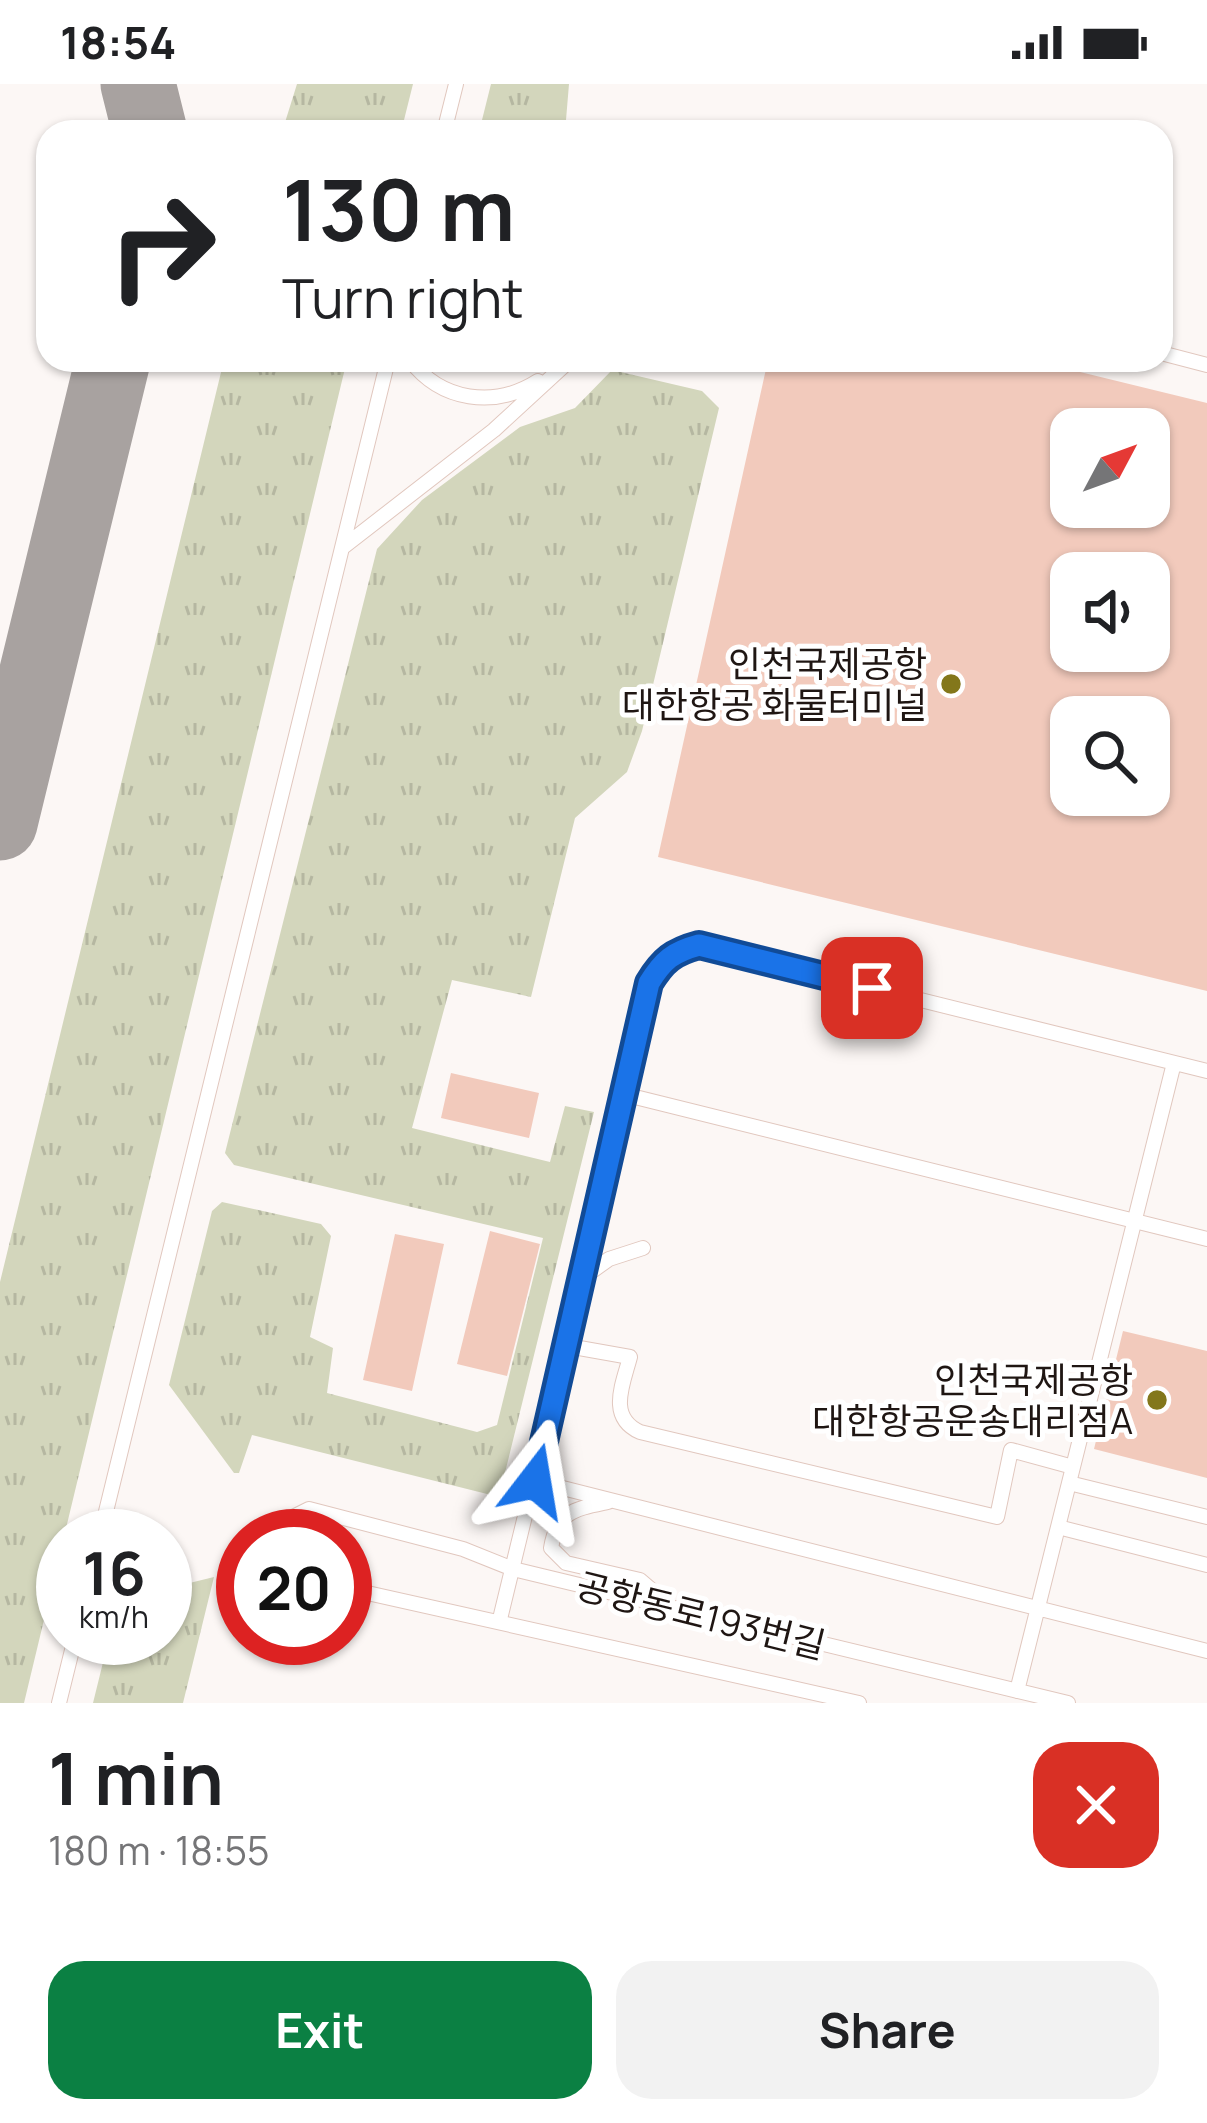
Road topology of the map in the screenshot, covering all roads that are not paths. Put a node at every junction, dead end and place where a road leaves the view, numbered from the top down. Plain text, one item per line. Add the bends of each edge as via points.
1 (456, 84) edge
2 (447, 120) edge
3 (1173, 356) edge
4 (1207, 364) edge
5 (385, 372) edge
6 (422, 372) edge
7 (553, 372) edge
8 (558, 372) edge
9 (342, 548) junction
10 (1174, 1063) junction
11 (1207, 1071) edge
12 (627, 1095) junction
13 (1135, 1219) junction
14 (1207, 1239) edge
15 (643, 1248) dead end
16 (581, 1279) junction
17 (568, 1346) junction
18 (1071, 1475) junction
19 (535, 1481) junction
20 (611, 1501) junction
21 (107, 1509) edge
22 (1207, 1516) edge
23 (372, 1526) edge
24 (1058, 1527) junction
25 (1207, 1565) edge
26 (513, 1569) junction
27 (372, 1595) edge
28 (672, 1607) junction
29 (1036, 1612) junction
30 (500, 1619) junction
31 (1207, 1652) edge
32 (68, 1665) edge
33 (1017, 1691) junction
34 (59, 1703) edge
35 (860, 1703) edge
36 (1068, 1703) edge

1 - 2 lane
3 - 4 lane
5 - 9 lane
6 - 7 lane via 458,396 487,398 523,391
8 - 9 lane
9 - 21 lane
10 - 11 lane
10 - 12 lane via 699,945 672,952 649,983
10 - 13 lane
12 - 13 lane
12 - 16 lane
13 - 14 lane
13 - 18 lane
15 - 16 lane via 609,1258
16 - 17 lane
17 - 18 lane via 630,1357 618,1403 623,1420 640,1432 997,1517 1011,1450
17 - 19 lane
18 - 22 lane
18 - 24 lane
19 - 20 lane
19 - 26 lane
20 - 28 lane via 570,1510 555,1526 551,1548 566,1563 640,1580
20 - 29 lane
23 - 26 lane, 공항동로193번길
24 - 25 lane
24 - 29 lane
26 - 28 lane, 공항동로193번길
26 - 30 lane
27 - 30 lane, 공항동로193번길
28 - 33 lane, 공항동로193번길
29 - 31 lane
29 - 33 lane
30 - 35 lane, 공항동로193번길
32 - 34 lane
33 - 36 lane, 공항동로193번길

